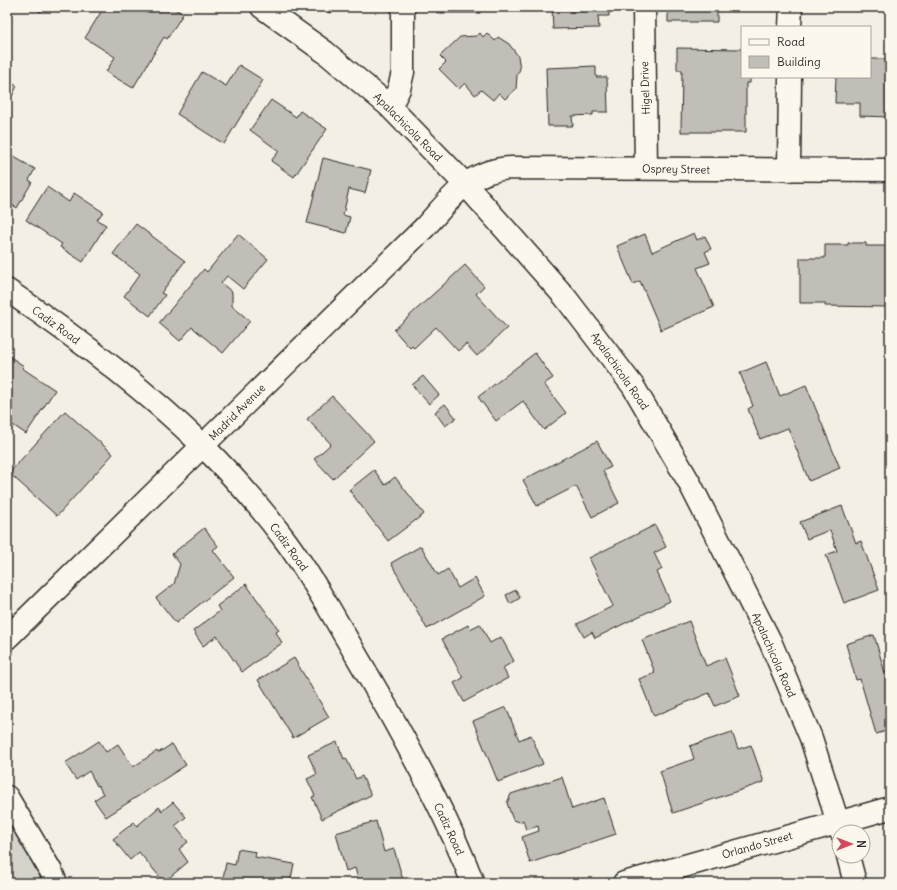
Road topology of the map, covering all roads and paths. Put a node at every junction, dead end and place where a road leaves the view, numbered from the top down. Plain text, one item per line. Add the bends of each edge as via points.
1 (262, 7) edge
2 (404, 7) edge
3 (644, 7) edge
4 (791, 7) edge
5 (790, 26) edge
6 (790, 78) edge
7 (388, 105) junction
8 (646, 168) junction
9 (789, 170) junction
10 (890, 170) edge
11 (465, 184) junction
12 (7, 290) edge
13 (203, 446) junction
14 (7, 638) edge
15 (7, 797) edge
16 (890, 808) edge
17 (839, 824) edge
18 (848, 824) edge
19 (831, 829) edge
20 (850, 864) edge
21 (57, 879) edge
22 (473, 883) edge
23 (624, 883) edge
24 (855, 883) edge

1 - 7 street, Apalachicola Road via 325,52
2 - 7 street via 403,72 399,89
3 - 8 street, Higel Drive
4 - 5 street
6 - 9 street
7 - 11 street, Apalachicola Road
8 - 9 street, Osprey Street
8 - 11 street, Osprey Street via 502,169 476,176
9 - 10 street, Osprey Street
11 - 13 street, Madrid Avenue via 425,227
11 - 17 street, Apalachicola Road via 565,297 633,386 659,428 770,641 811,738
12 - 13 street, Cadiz Road via 113,368
13 - 14 street, Madrid Avenue
13 - 22 street, Cadiz Road via 282,536 313,582 407,745 441,810
15 - 21 street
16 - 18 street, Orlando Street
19 - 23 street, Orlando Street
20 - 24 street

